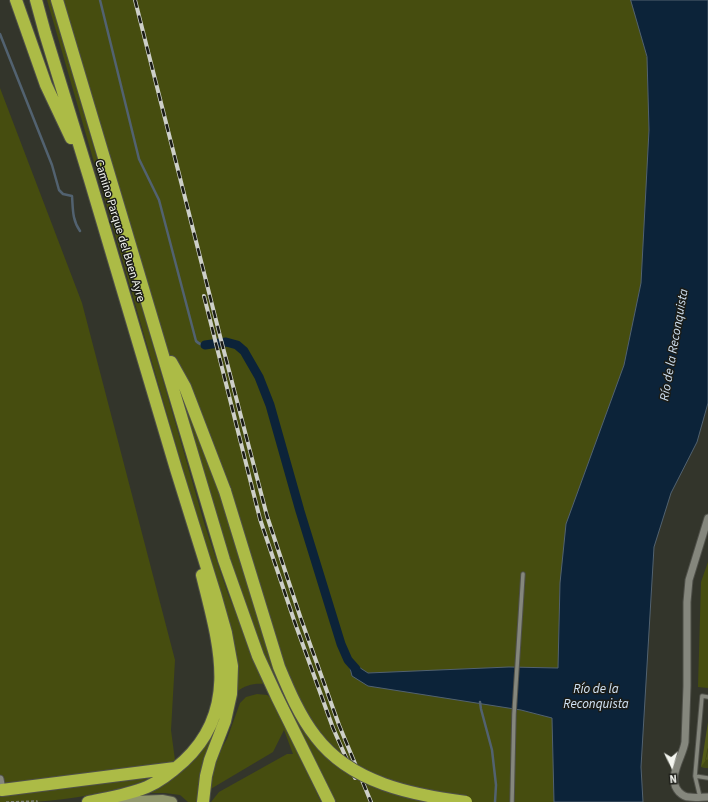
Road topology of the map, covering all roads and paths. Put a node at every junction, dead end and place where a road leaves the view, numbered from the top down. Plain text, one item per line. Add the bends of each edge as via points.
1 (16, 0) edge
2 (36, 0) edge
3 (58, 1) edge
4 (90, 180) junction
5 (160, 343) junction
6 (176, 469) junction
7 (708, 518) edge
8 (523, 574) dead end
9 (708, 697) edge
10 (176, 768) junction
11 (695, 776) junction
12 (708, 778) edge
13 (1, 784) edge
14 (704, 797) edge
15 (6, 802) edge
16 (37, 802) edge
17 (88, 802) edge
18 (103, 802) edge
19 (172, 802) edge
20 (203, 802) edge
21 (329, 802) edge
22 (466, 802) edge
23 (512, 802) edge

1 - 4 highway via 46,85
2 - 4 highway, Camino Parque del Buen Ayre
3 - 5 highway, Camino Parque del Buen Ayre
4 - 6 highway, Camino Parque del Buen Ayre
5 - 21 highway via 224,560 258,656
5 - 22 highway, bridge via 185,387 225,491 279,667 302,716 329,753 356,772 387,785 432,797
6 - 10 highway via 217,637 221,678 217,708 210,728 201,742
6 - 20 highway via 222,615 232,666 230,700 210,760
7 - 14 street via 689,580 685,742 674,782 683,796
8 - 23 lane via 514,714
9 - 11 lane via 702,696
10 - 13 highway
10 - 17 highway via 159,781 134,792
11 - 12 lane
11 - 14 lane
15 - 16 path
18 - 19 main road

